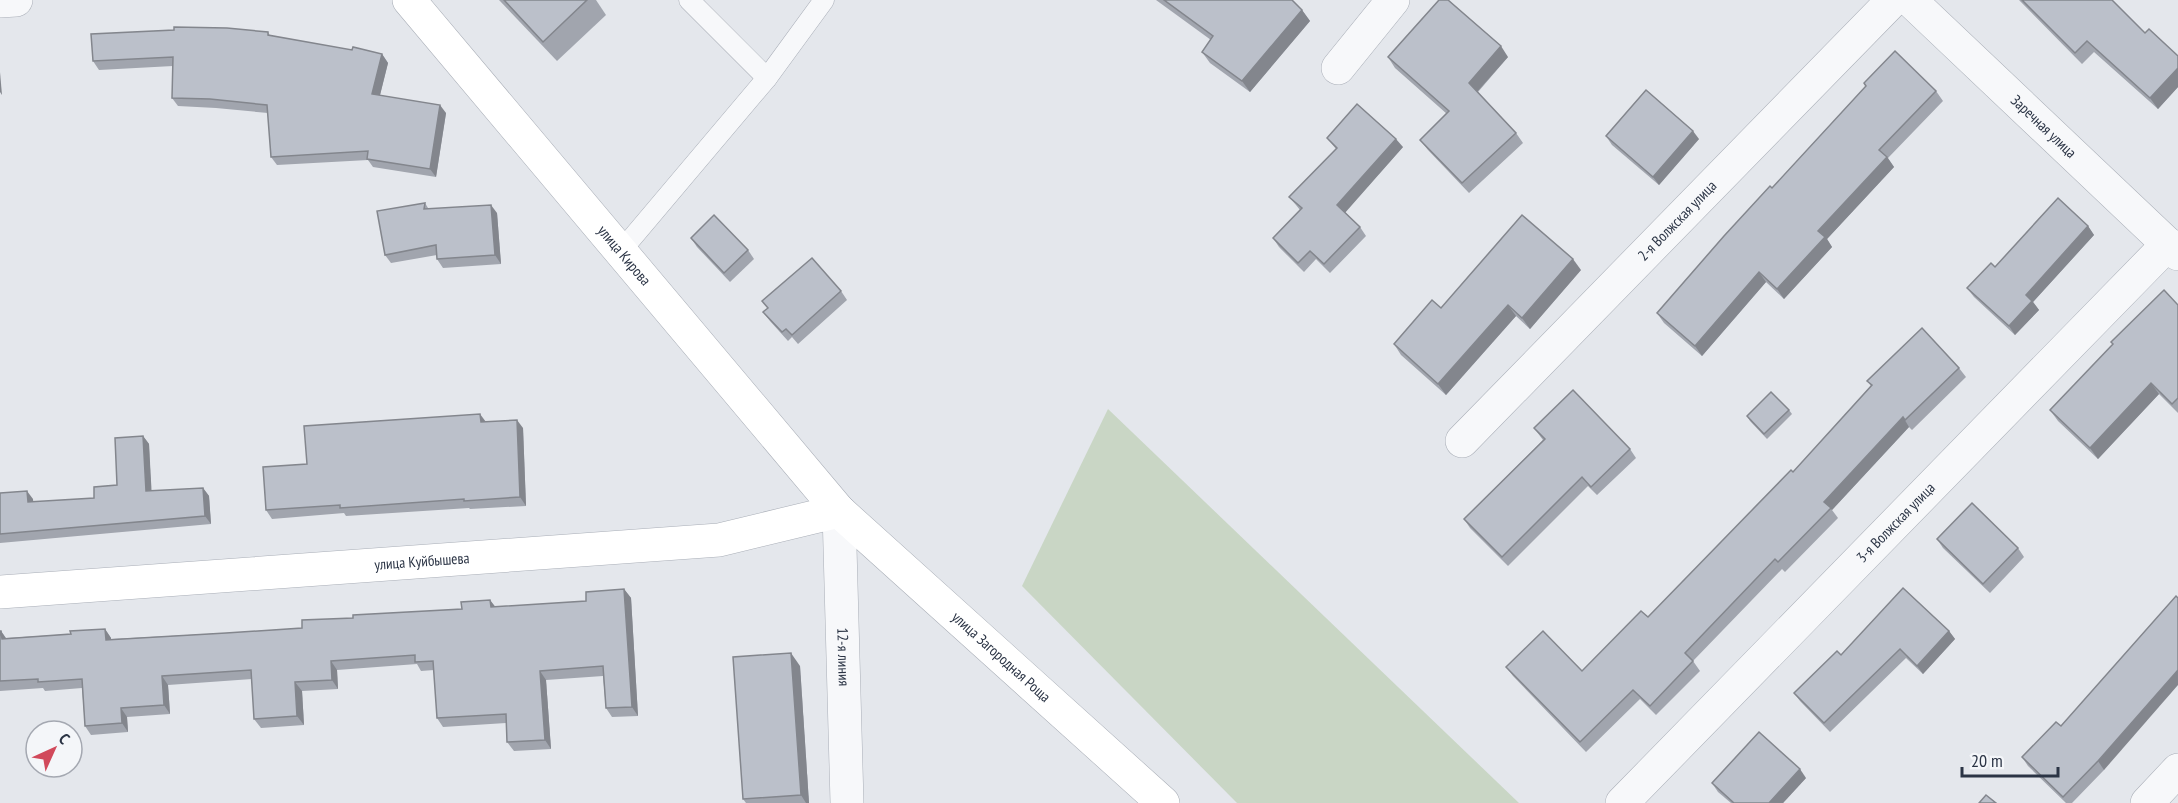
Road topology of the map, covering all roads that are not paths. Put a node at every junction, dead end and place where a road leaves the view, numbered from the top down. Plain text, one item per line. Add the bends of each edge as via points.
1 (16, 0) edge
2 (409, 0) edge
3 (689, 0) edge
4 (824, 0) edge
5 (1393, 0) edge
6 (1893, 0) edge
7 (1910, 0) edge
8 (0, 1) edge
9 (1338, 68) dead end
10 (767, 78) junction
11 (2173, 249) edge
12 (621, 251) junction
13 (1462, 441) dead end
14 (839, 511) junction
15 (0, 592) edge
16 (2178, 770) edge
17 (847, 803) edge
18 (1163, 803) edge
19 (1622, 803) edge
20 (2147, 803) edge

1 - 8 street
2 - 12 street, улица Кирова
3 - 10 lane
4 - 10 lane
5 - 9 street
6 - 13 street, 2-я Волжская улица
7 - 11 street, Заречная улица
10 - 12 lane
11 - 19 street, 3-я Волжская улица
12 - 14 street, улица Кирова
14 - 15 street, улица Куйбышева via 719,540
14 - 17 street, 12-я линия
14 - 18 street, улица Загородная Роща
16 - 20 street

